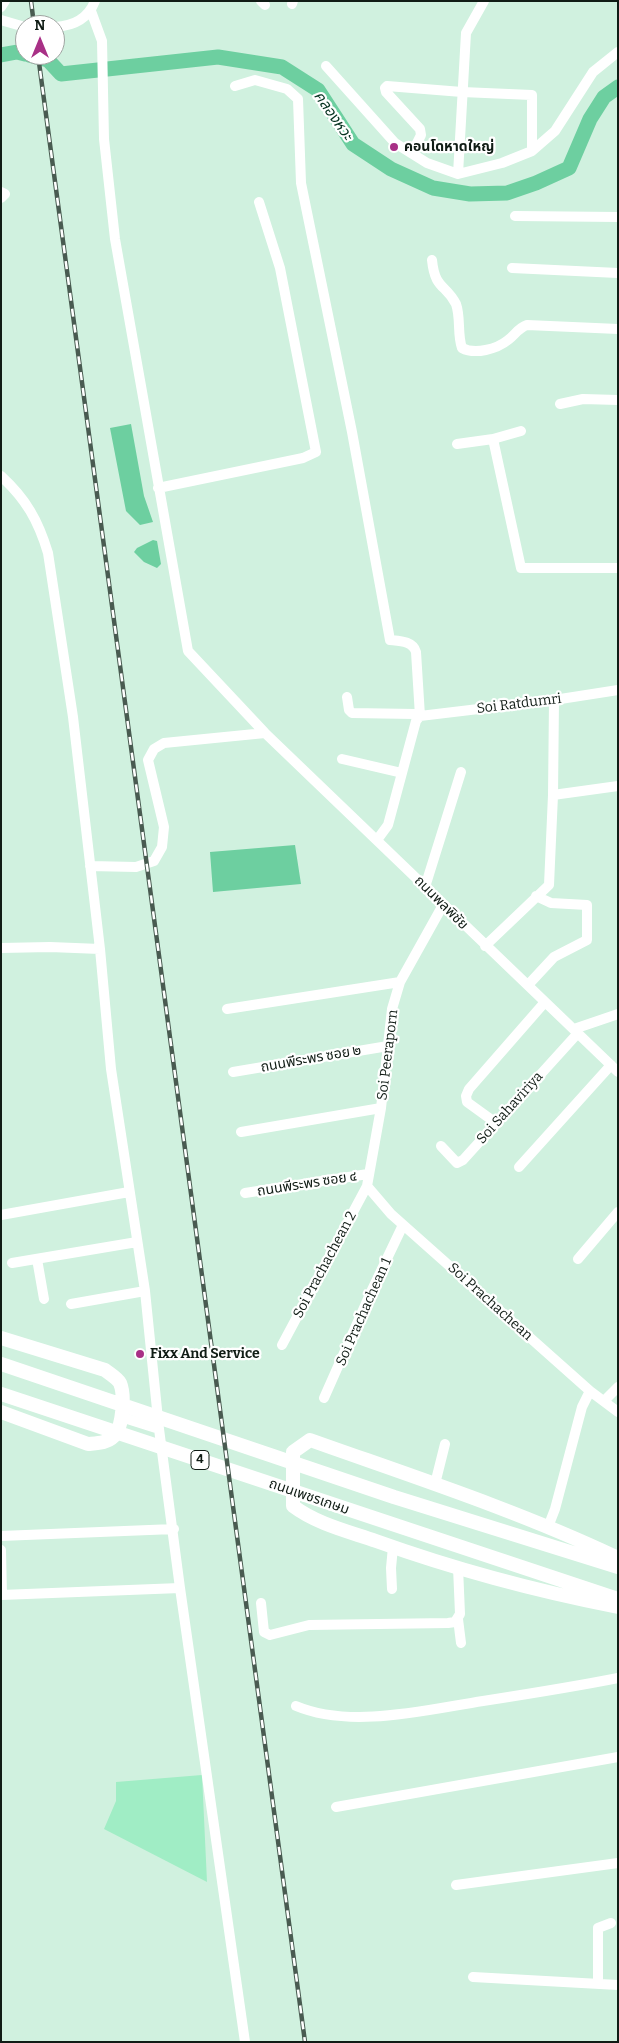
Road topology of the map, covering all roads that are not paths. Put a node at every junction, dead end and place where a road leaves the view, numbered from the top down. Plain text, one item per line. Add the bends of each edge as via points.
1 (5, 1) edge
2 (484, 1) edge
3 (93, 6) edge
4 (1, 7) edge
5 (1, 20) edge
6 (15, 24) edge
7 (65, 26) edge
8 (618, 52) edge
9 (326, 66) dead end
10 (235, 86) dead end
11 (462, 92) junction
12 (532, 151) junction
13 (412, 153) junction
14 (458, 174) junction
15 (1, 192) edge
16 (1, 198) edge
17 (259, 202) dead end
18 (515, 216) dead end
19 (618, 217) edge
20 (432, 260) dead end
21 (512, 268) dead end
22 (618, 272) edge
23 (618, 329) edge
24 (618, 400) edge
25 (560, 404) dead end
26 (521, 431) dead end
27 (494, 438) junction
28 (457, 444) dead end
29 (1, 476) edge
30 (158, 488) junction
31 (618, 568) edge
32 (618, 690) edge
33 (347, 697) dead end
34 (554, 700) junction
35 (420, 716) junction
36 (265, 733) junction
37 (342, 759) dead end
38 (461, 772) dead end
39 (402, 773) junction
40 (618, 786) edge
41 (553, 795) junction
42 (378, 840) junction
43 (90, 866) junction
44 (425, 887) junction
45 (536, 896) junction
46 (443, 905) junction
47 (485, 946) junction
48 (1, 948) edge
49 (100, 949) junction
50 (400, 982) junction
51 (528, 985) junction
52 (545, 1002) junction
53 (227, 1010) dead end
54 (618, 1014) edge
55 (576, 1031) junction
56 (388, 1046) junction
57 (614, 1068) edge
58 (233, 1072) dead end
59 (381, 1108) junction
60 (496, 1123) junction
61 (241, 1132) dead end
62 (441, 1146) dead end
63 (519, 1167) dead end
64 (368, 1174) junction
65 (367, 1186) junction
66 (130, 1192) junction
67 (246, 1193) dead end
68 (618, 1212) edge
69 (1, 1215) edge
70 (403, 1225) junction
71 (137, 1242) junction
72 (37, 1259) junction
73 (578, 1259) dead end
74 (12, 1264) dead end
75 (145, 1291) junction
76 (44, 1299) dead end
77 (71, 1304) dead end
78 (1, 1338) edge
79 (282, 1344) dead end
80 (1, 1364) edge
81 (618, 1387) edge
82 (590, 1391) junction
83 (6, 1396) edge
84 (324, 1398) dead end
85 (604, 1401) junction
86 (1, 1412) edge
87 (618, 1412) edge
88 (122, 1417) junction
89 (159, 1429) junction
90 (446, 1444) dead end
91 (435, 1484) junction
92 (548, 1527) junction
93 (174, 1529) junction
94 (1, 1536) edge
95 (393, 1547) junction
96 (1, 1550) edge
97 (618, 1556) edge
98 (458, 1567) junction
99 (618, 1567) edge
100 (180, 1588) junction
101 (392, 1589) dead end
102 (2, 1595) edge
103 (572, 1598) junction
104 (618, 1599) edge
105 (262, 1602) dead end
106 (618, 1607) edge
107 (618, 1614) edge
108 (458, 1619) junction
109 (461, 1643) dead end
110 (618, 1678) edge
111 (296, 1706) dead end
112 (618, 1757) edge
113 (336, 1807) dead end
114 (618, 1863) edge
115 (456, 1885) dead end
116 (611, 1923) dead end
117 (473, 1977) dead end
118 (598, 1984) junction
119 (618, 1985) edge
120 (245, 2042) edge

1 - 4 street
2 - 11 street via 466,33
3 - 7 street via 83,19
3 - 30 street, ถนนพลพิชัย via 102,41 104,138 115,239
5 - 6 street
8 - 12 street via 593,72 555,131
9 - 13 street via 395,143
10 - 35 street via 255,80 287,89 298,99 300,183 352,432 390,640 408,642 415,647
11 - 12 street via 532,95
11 - 13 street via 386,86 386,92 420,129 421,135
11 - 14 street
12 - 14 street via 502,164
13 - 14 street via 427,164
15 - 16 street via 4,194
17 - 30 street via 280,268 316,452 303,458
18 - 19 street
20 - 23 street via 435,278 455,302 459,340 462,348 467,350 499,346 527,325
21 - 22 street
24 - 25 street via 583,399
26 - 27 street
27 - 28 street
27 - 31 street via 521,568
29 - 43 street via 30,510 40,527 48,553
30 - 36 street, ถนนพลพิชัย via 188,651
32 - 34 street, Soi Ratdumri
33 - 35 street, Soi Ratdumri via 352,713
34 - 35 street, Soi Ratdumri
34 - 41 street
35 - 39 street
36 - 42 street, ถนนพลพิชัย
36 - 43 street via 164,743 154,749 148,760 164,827 162,847 154,861 136,866
37 - 39 street
38 - 44 street
39 - 42 street via 388,825
40 - 41 street
41 - 45 street via 549,885
42 - 44 street, ถนนพลพิชัย
43 - 49 street
44 - 46 street, ถนนพลพิชัย
45 - 47 street
45 - 51 street via 551,903 586,904 587,940 554,957
46 - 47 street, ถนนพลพิชัย
46 - 50 street, Soi Peeraporn
47 - 51 street, ถนนพลพิชัย
48 - 49 street
49 - 66 street via 111,1069
50 - 53 street via 255,1001
50 - 56 street, Soi Peeraporn via 392,1009
51 - 52 street, ถนนพลพิชัย
52 - 55 street, ถนนพลพิชัย
52 - 60 street via 466,1096 467,1102
54 - 55 street
55 - 57 street, ถนนพลพิชัย
55 - 60 street, Soi Sahaviriya
56 - 58 street, ถนนพีระพร ซอย ๒
56 - 59 street, Soi Peeraporn
57 - 63 street
59 - 61 street
59 - 64 street, Soi Peeraporn
60 - 62 street, Soi Sahaviriya via 460,1163
64 - 65 street, Soi Peeraporn
64 - 67 street, ถนนพีระพร ซอย ๔
65 - 70 street, Soi Prachachean
65 - 79 street, Soi Prachachean 2
66 - 69 street
66 - 71 street
68 - 73 street
70 - 82 street, Soi Prachachean
70 - 84 street, Soi Prachachean 1
71 - 72 street
71 - 75 street
72 - 74 street
72 - 76 street
75 - 77 street
75 - 89 street
78 - 88 highway via 106,1370 119,1381
80 - 99 highway, ถนนเพชรเกษม / 4 via 394,1497
81 - 85 street
82 - 85 street, Soi Prachachean
82 - 92 street via 582,1407
83 - 104 highway, ถนนเพชรเกษม / 4
85 - 87 street, Soi Prachachean
86 - 88 highway via 88,1444 103,1443 115,1435
88 - 89 street
89 - 93 street
90 - 91 street
91 - 92 highway
91 - 95 highway via 310,1440 293,1452 292,1506 309,1518
92 - 97 highway
93 - 94 street
93 - 100 street
95 - 98 highway
95 - 101 street
96 - 102 street
98 - 103 highway
98 - 108 street
100 - 102 street
100 - 120 street
103 - 106 highway
103 - 107 highway
105 - 108 street via 264,1632 270,1634 309,1625 448,1623
108 - 109 street
110 - 111 street via 407,1714 330,1715
112 - 113 street
114 - 115 street
116 - 118 street via 598,1928
117 - 118 street
118 - 119 street

